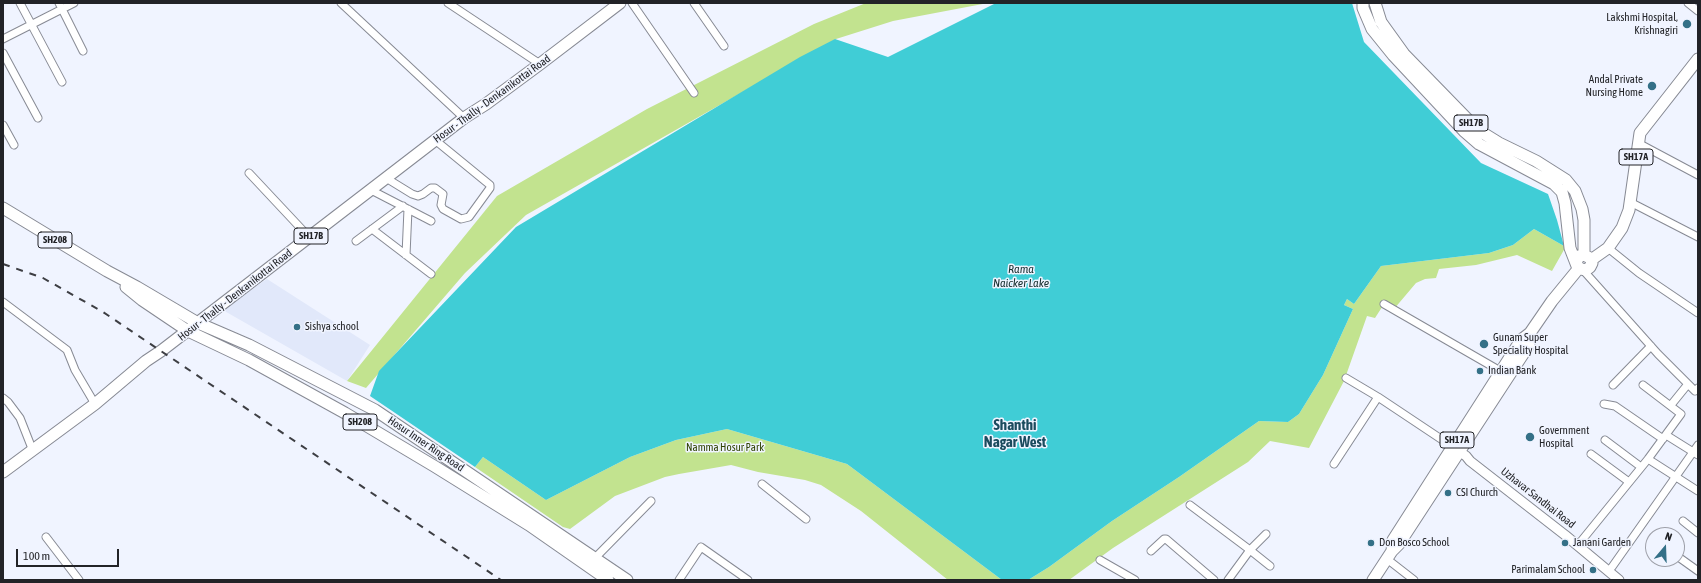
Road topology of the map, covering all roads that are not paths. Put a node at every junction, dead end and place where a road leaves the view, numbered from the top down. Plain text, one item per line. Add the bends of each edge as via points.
1 (20, 3) edge
2 (74, 3) edge
3 (341, 3) edge
4 (448, 3) edge
5 (620, 3) edge
6 (632, 3) edge
7 (694, 3) edge
8 (1363, 3) edge
9 (1375, 3) edge
10 (1688, 3) edge
11 (61, 6) edge
12 (1698, 11) edge
13 (31, 25) junction
14 (3, 39) edge
15 (724, 46) dead end
16 (83, 50) dead end
17 (3, 53) edge
18 (1698, 58) edge
19 (540, 64) junction
20 (62, 82) dead end
21 (694, 93) dead end
22 (38, 118) dead end
23 (464, 118) junction
24 (3, 125) edge
25 (435, 140) junction
26 (1638, 143) junction
27 (14, 145) dead end
28 (249, 173) dead end
29 (1698, 175) edge
30 (386, 178) junction
31 (371, 190) junction
32 (1630, 202) junction
33 (405, 207) junction
34 (3, 208) edge
35 (431, 221) dead end
36 (372, 229) junction
37 (309, 237) junction
38 (1698, 237) edge
39 (356, 241) dead end
40 (1608, 248) junction
41 (406, 255) junction
42 (1583, 260) junction
43 (107, 271) junction
44 (431, 274) dead end
45 (3, 302) edge
46 (1384, 304) dead end
47 (1698, 313) edge
48 (198, 323) junction
49 (188, 331) junction
50 (1530, 334) junction
51 (1651, 346) junction
52 (1502, 372) junction
53 (1346, 378) dead end
54 (1688, 384) junction
55 (326, 385) junction
56 (1613, 385) dead end
57 (1643, 385) dead end
58 (1698, 388) edge
59 (1378, 396) junction
60 (318, 398) junction
61 (3, 399) edge
62 (95, 404) junction
63 (1604, 404) dead end
64 (1671, 405) junction
65 (1664, 437) junction
66 (1605, 440) dead end
67 (1698, 445) edge
68 (33, 451) junction
69 (1460, 451) junction
70 (1591, 454) dead end
71 (1695, 454) edge
72 (1648, 459) junction
73 (1334, 464) dead end
74 (1641, 467) junction
75 (3, 472) edge
76 (1675, 477) junction
77 (1629, 482) junction
78 (762, 484) dead end
79 (1698, 491) edge
80 (651, 501) dead end
81 (1190, 505) dead end
82 (806, 519) dead end
83 (1683, 521) dead end
84 (1698, 533) edge
85 (1266, 534) dead end
86 (46, 537) dead end
87 (1579, 543) junction
88 (1250, 550) junction
89 (1151, 551) dead end
90 (1389, 555) junction
91 (595, 558) junction
92 (1100, 560) dead end
93 (1685, 562) edge
94 (1270, 566) dead end
95 (1612, 567) junction
96 (1698, 571) edge
97 (79, 580) edge
98 (608, 580) edge
99 (627, 580) edge
100 (680, 580) edge
101 (748, 580) edge
102 (1135, 580) edge
103 (1214, 580) edge
104 (1228, 580) edge
105 (1373, 580) edge
106 (1414, 580) edge
107 (1619, 580) edge
108 (1627, 580) edge

1 - 13 street
2 - 11 street
3 - 23 street
4 - 19 street
5 - 19 main road, Hosur - Thally - Denkanikottai Road / SH17B
6 - 21 street
7 - 15 street
8 - 42 main road, SH17B via 1372,29 1464,132 1479,144 1554,184 1562,192 1570,248
9 - 42 main road, SH17B via 1381,22 1404,54 1460,112 1484,134 1566,180 1577,196 1584,220
10 - 12 street
11 - 13 street
11 - 16 street
13 - 14 street
13 - 20 street
17 - 22 street
18 - 26 main road, SH17A via 1640,133
19 - 23 main road, Hosur - Thally - Denkanikottai Road / SH17B
23 - 25 main road, Hosur - Thally - Denkanikottai Road / SH17B
24 - 27 street
25 - 30 main road, Hosur - Thally - Denkanikottai Road / SH17B
25 - 30 street via 490,185 469,217 461,219 443,209 442,194 435,188 418,196
26 - 29 street
26 - 32 main road, SH17A
28 - 37 street
30 - 31 main road, Hosur - Thally - Denkanikottai Road / SH17B
31 - 33 street
31 - 37 main road, Hosur - Thally - Denkanikottai Road / SH17B
32 - 38 street
32 - 40 main road, SH17A via 1622,228
33 - 35 street
33 - 36 street
33 - 41 street
34 - 43 main road, Hosur Inner Ring Road / SH208
36 - 39 street
36 - 41 street
37 - 48 main road, Hosur - Thally - Denkanikottai Road / SH17B
40 - 42 main road, SH17A
40 - 47 street via 1638,273
41 - 44 street
42 - 50 main road, SH17A
42 - 51 street
43 - 48 main road, Hosur Inner Ring Road / SH208
43 - 49 main road, Hosur Inner Ring Road / SH208 via 142,300
45 - 62 street via 67,350 75,370
46 - 52 street
48 - 49 main road, Hosur - Thally - Denkanikottai Road / SH17B
48 - 55 main road, Hosur Inner Ring Road / SH208 via 249,345
49 - 60 main road, Hosur Inner Ring Road / SH208 via 249,360
49 - 62 main road, Hosur - Thally - Denkanikottai Road / SH17B
50 - 52 main road, SH17A via 1521,340
50 - 69 main road, SH17A via 1529,345
51 - 54 street
51 - 56 street
52 - 69 main road, SH17A
53 - 59 street
54 - 58 street via 1695,391
54 - 64 street
55 - 60 main road
55 - 91 main road, Hosur Inner Ring Road / SH208 via 375,410
57 - 64 street
59 - 69 street
59 - 73 street
60 - 98 main road, Hosur Inner Ring Road / SH208 via 516,517
61 - 68 street via 20,418
62 - 68 main road, Hosur - Thally - Denkanikottai Road / SH17B
63 - 65 street via 1614,406
64 - 65 street via 1681,414
65 - 71 street
65 - 72 street
66 - 74 street
67 - 71 street
68 - 75 main road, Hosur - Thally - Denkanikottai Road / SH17B
69 - 87 main road, Uzhavar Sandhai Road
69 - 90 main road, SH17A via 1393,540
70 - 77 street
71 - 76 street
72 - 74 street
72 - 76 street
74 - 77 street
76 - 79 street
76 - 95 street
77 - 87 street
78 - 82 street
80 - 91 street
81 - 88 street
83 - 84 street
85 - 88 street
86 - 97 street
87 - 95 main road
87 - 107 main road, Uzhavar Sandhai Road
88 - 94 street
88 - 104 street
89 - 103 street via 1166,539
90 - 105 main road, SH17A
90 - 106 street
91 - 99 main road, Hosur Inner Ring Road / SH208
92 - 102 street
93 - 96 street
95 - 108 main road
100 - 101 street via 701,547

